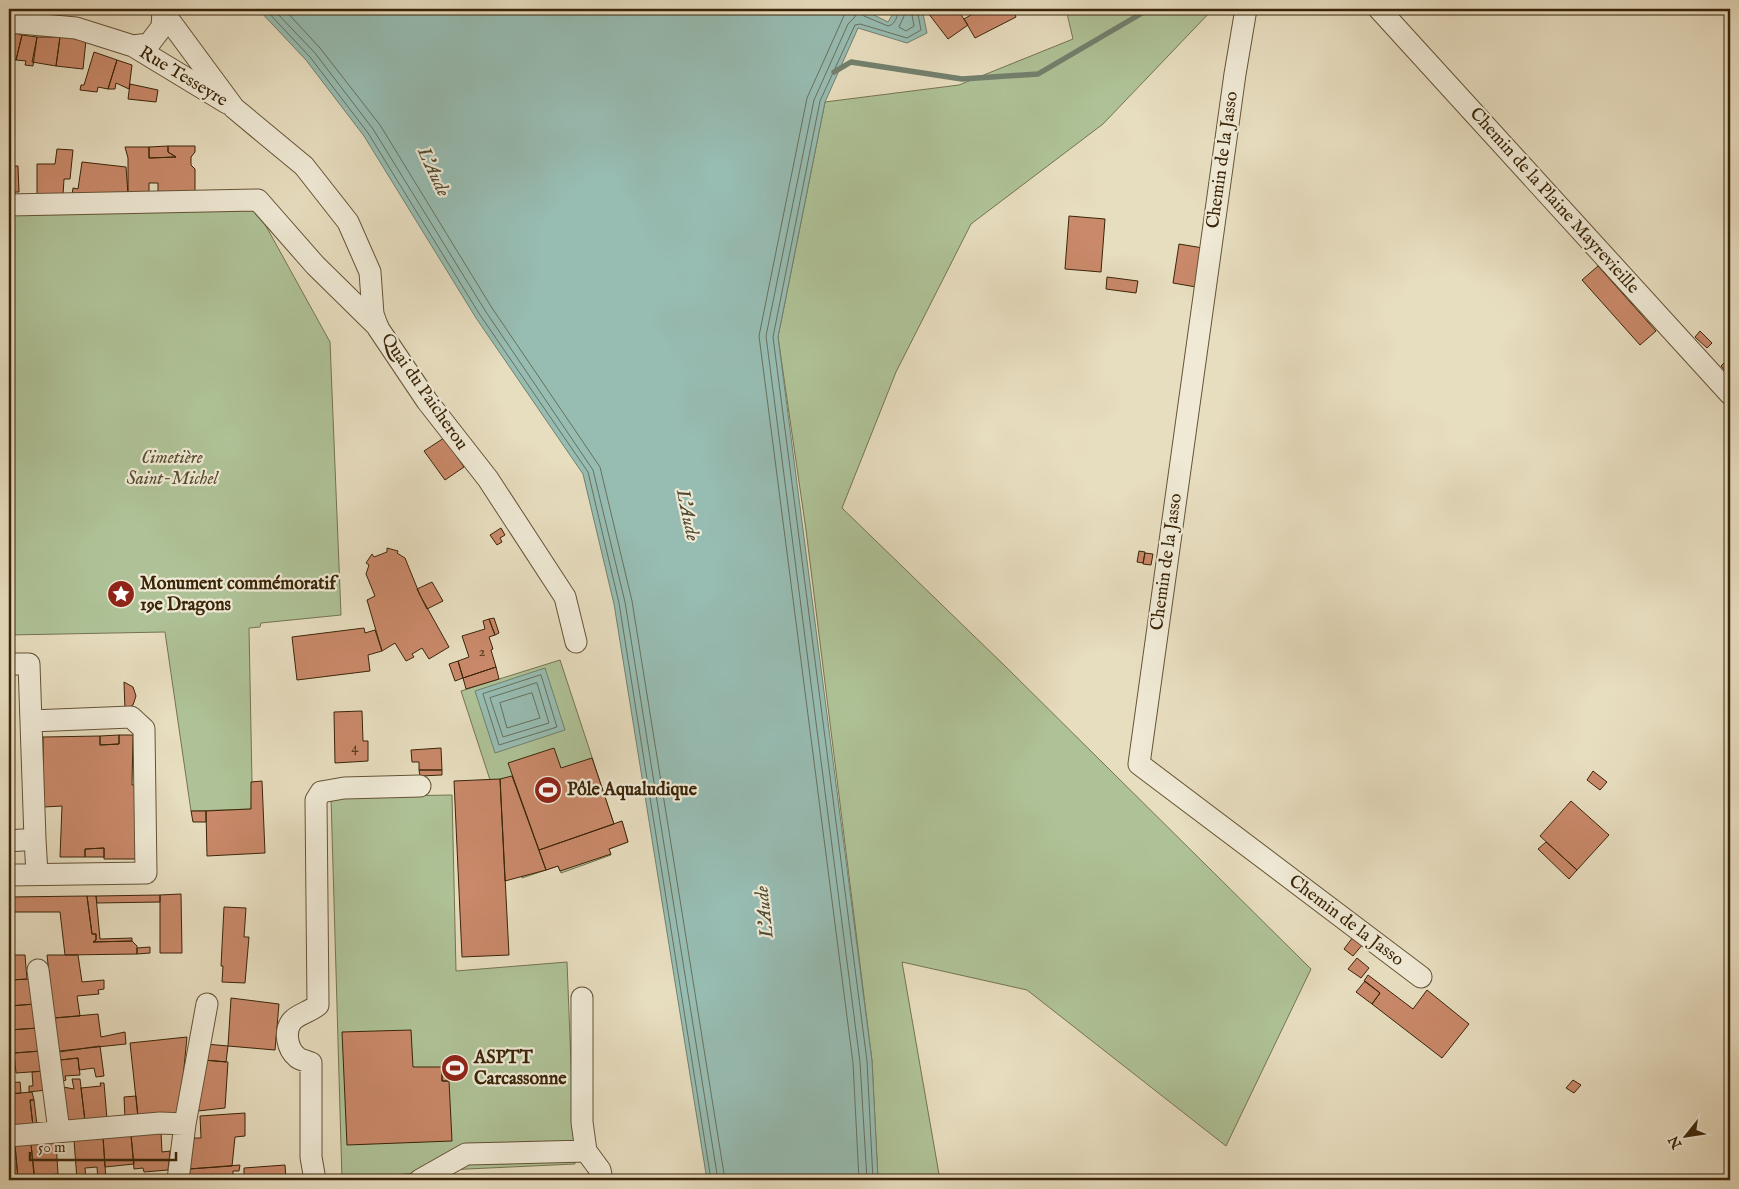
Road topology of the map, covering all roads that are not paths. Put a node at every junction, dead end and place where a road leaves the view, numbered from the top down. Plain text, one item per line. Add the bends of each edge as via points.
1 (1246, 9) edge
2 (1378, 9) edge
3 (162, 10) edge
4 (9, 22) edge
5 (133, 46) junction
6 (234, 108) junction
7 (9, 205) edge
8 (378, 328) junction
9 (1730, 394) edge
10 (576, 642) dead end
11 (9, 664) edge
12 (31, 721) junction
13 (420, 786) dead end
14 (34, 838) junction
15 (9, 841) edge
16 (37, 874) junction
17 (9, 875) edge
18 (38, 970) dead end
19 (1421, 977) dead end
20 (582, 998) dead end
21 (207, 1004) dead end
22 (185, 1124) junction
23 (59, 1131) junction
24 (9, 1136) edge
25 (586, 1151) junction
26 (178, 1180) edge
27 (315, 1180) edge
28 (420, 1180) edge
29 (602, 1180) edge

1 - 19 street, Chemin de la Jasso via 1139,764
2 - 9 street, Chemin de la Plaine Mayrevieille
3 - 5 street, Rue Tesseyre via 162,27 149,44
3 - 6 street, Quai du Paicherou
4 - 5 street, Rue Tesseyre via 76,28
5 - 6 street, Rue Tesseyre
6 - 8 street, Quai du Paicherou via 304,166 348,222 370,272 373,314
7 - 8 street via 258,200 315,265
8 - 10 street, Quai du Paicherou via 426,401 488,479 565,597
11 - 12 street via 29,664
12 - 14 street
12 - 16 street via 131,717 144,729 146,873
13 - 27 street via 344,788 321,792 316,800 318,1005 292,1021 286,1032 290,1048 297,1057 311,1063 310,1157
14 - 15 street
14 - 16 street
16 - 17 street
18 - 23 street
20 - 25 street via 582,1122
21 - 22 street
22 - 23 street via 160,1122
22 - 26 street
23 - 24 street
25 - 28 street via 466,1154
25 - 29 street via 600,1170

